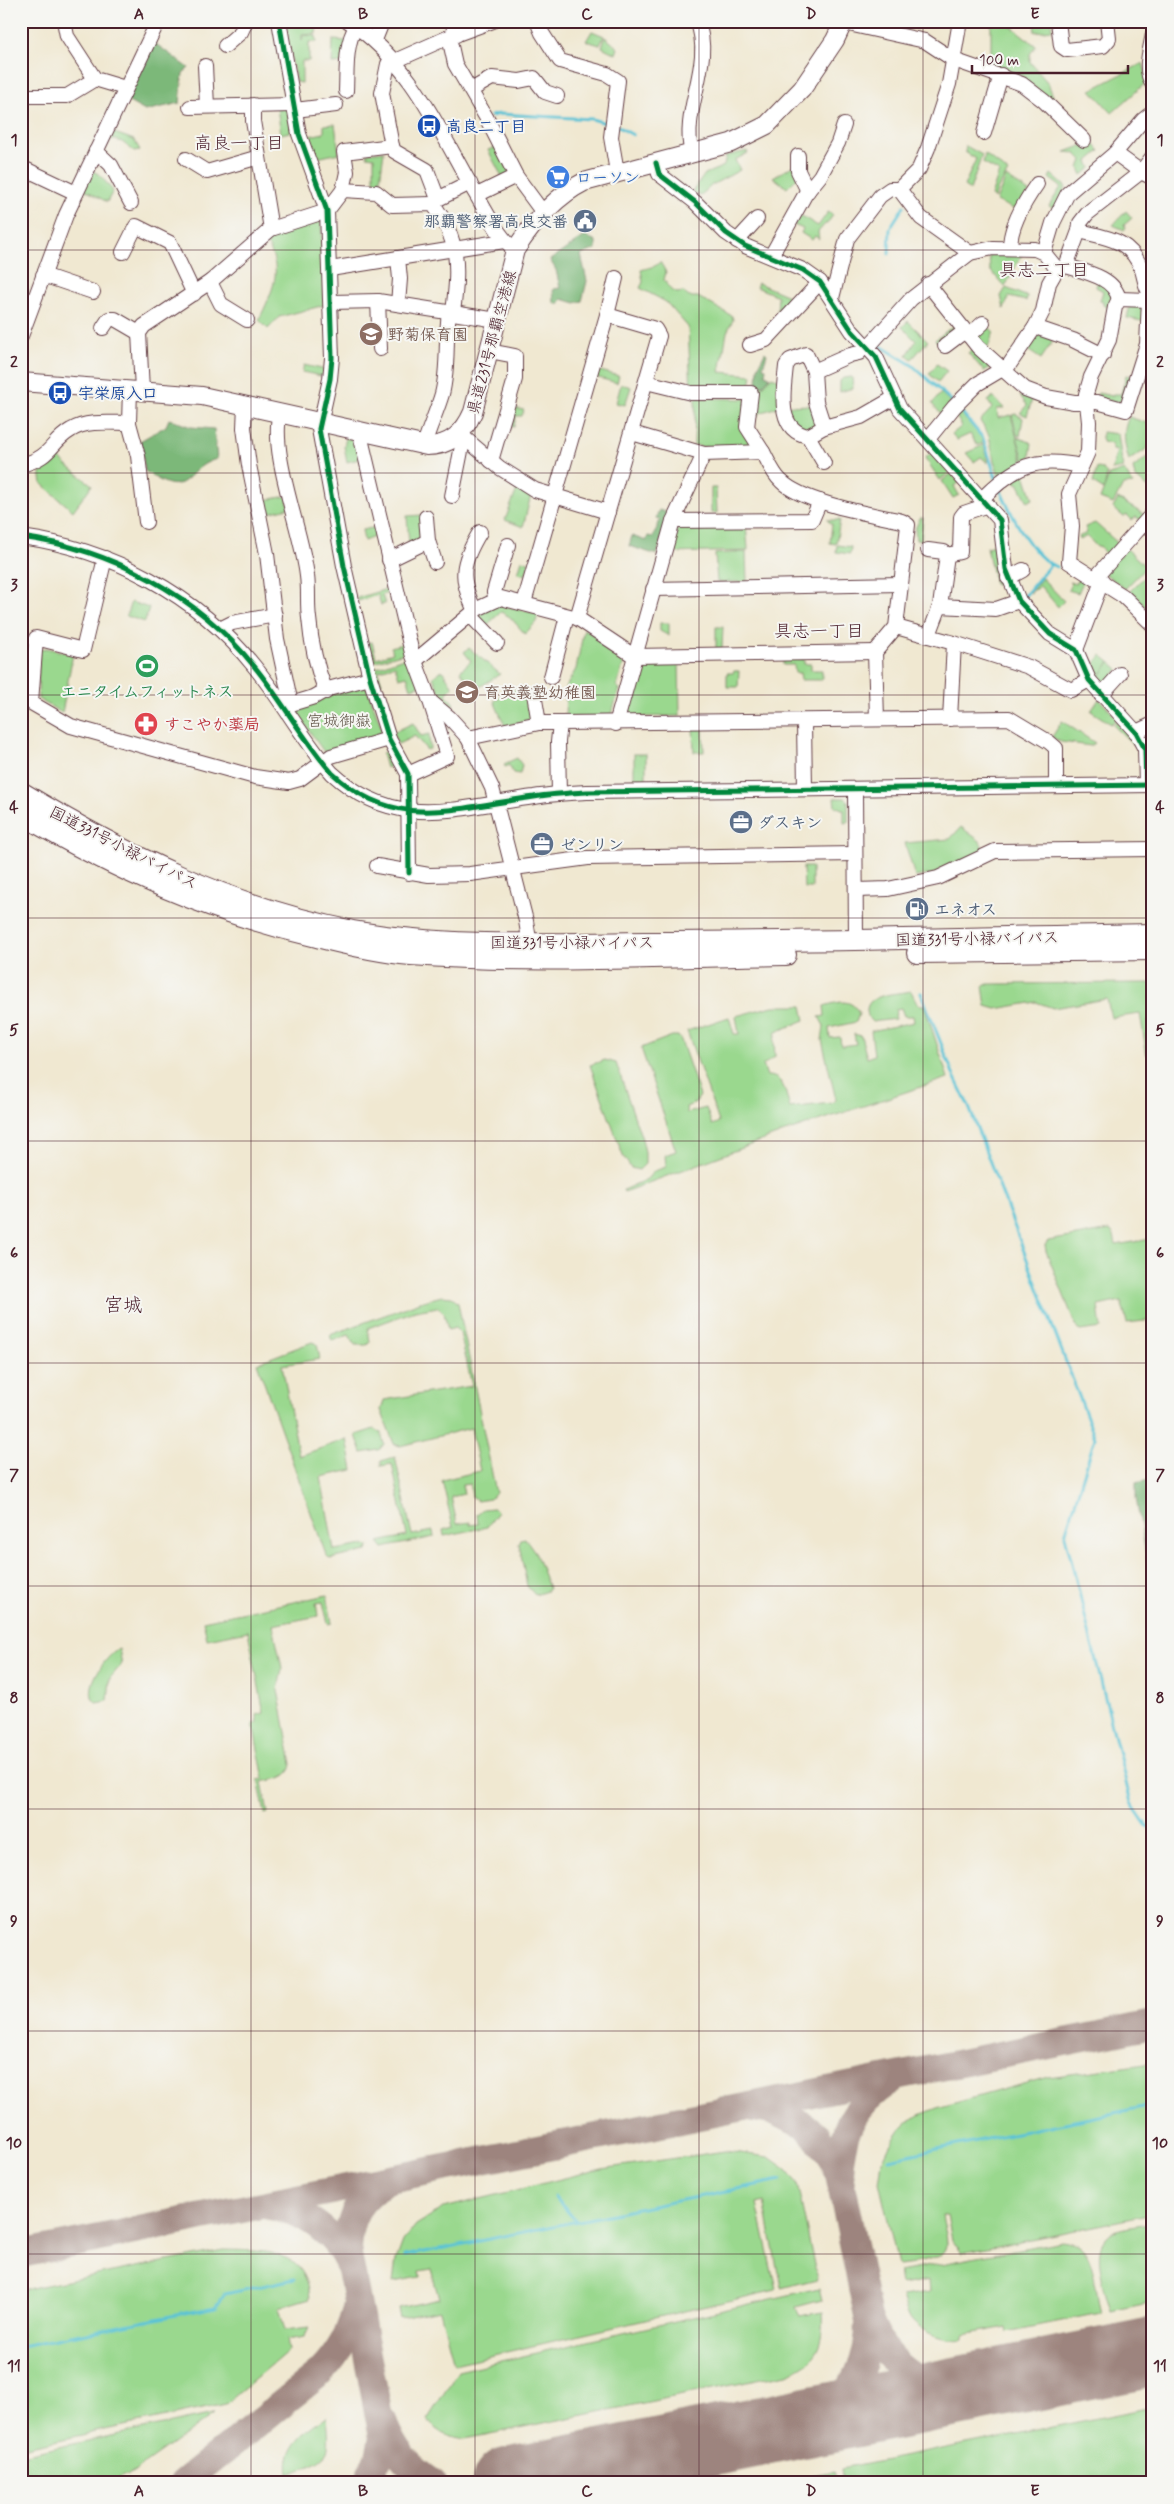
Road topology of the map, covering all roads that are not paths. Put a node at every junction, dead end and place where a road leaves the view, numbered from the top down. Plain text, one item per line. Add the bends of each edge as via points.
1 (64, 21) edge
2 (158, 21) edge
3 (246, 21) edge
4 (279, 21) edge
5 (379, 21) edge
6 (493, 21) edge
7 (537, 21) edge
8 (697, 21) edge
9 (960, 21) edge
10 (1058, 21) edge
11 (1107, 21) edge
12 (844, 22) edge
13 (352, 24) edge
14 (452, 31) edge
15 (1153, 34) edge
16 (375, 40) junction
17 (225, 46) dead end
18 (395, 60) junction
19 (954, 60) junction
20 (205, 66) dead end
21 (1001, 75) junction
22 (95, 80) junction
23 (1153, 85) edge
24 (125, 88) junction
25 (470, 90) junction
26 (346, 91) dead end
27 (21, 96) edge
28 (556, 96) dead end
29 (253, 105) junction
30 (336, 105) dead end
31 (207, 106) junction
32 (190, 107) dead end
33 (294, 108) junction
34 (1153, 112) edge
35 (844, 125) dead end
36 (984, 133) dead end
37 (1084, 140) dead end
38 (392, 146) junction
39 (96, 151) junction
40 (1115, 153) junction
41 (692, 154) junction
42 (798, 156) dead end
43 (1153, 156) edge
44 (259, 158) junction
45 (186, 159) dead end
46 (656, 163) junction
47 (21, 167) edge
48 (618, 172) junction
49 (1147, 175) edge
50 (516, 176) junction
51 (1037, 184) dead end
52 (473, 189) junction
53 (344, 190) junction
54 (899, 190) junction
55 (808, 191) junction
56 (76, 193) junction
57 (436, 201) junction
58 (131, 203) dead end
59 (327, 210) junction
60 (544, 214) junction
61 (757, 219) dead end
62 (271, 229) junction
63 (1079, 231) junction
64 (737, 241) junction
65 (510, 245) junction
66 (1010, 247) junction
67 (455, 249) junction
68 (123, 252) dead end
69 (1044, 252) junction
70 (970, 253) junction
71 (771, 256) junction
72 (398, 258) junction
73 (1062, 267) junction
74 (330, 268) junction
75 (43, 275) junction
76 (616, 278) dead end
77 (210, 282) junction
78 (820, 282) junction
79 (928, 284) junction
80 (93, 292) dead end
81 (194, 294) junction
82 (1151, 296) edge
83 (832, 298) junction
84 (1119, 299) junction
85 (378, 301) junction
86 (331, 302) junction
87 (398, 304) junction
88 (451, 313) junction
89 (607, 315) junction
90 (246, 320) dead end
91 (497, 320) junction
92 (983, 323) dead end
93 (103, 328) dead end
94 (1035, 328) junction
95 (139, 333) junction
96 (967, 333) junction
97 (21, 336) edge
98 (750, 345) dead end
99 (945, 346) dead end
100 (380, 348) dead end
101 (864, 350) junction
102 (489, 351) junction
103 (1103, 355) junction
104 (1004, 369) junction
105 (814, 372) junction
106 (21, 382) edge
107 (646, 382) junction
108 (136, 390) junction
109 (894, 398) junction
110 (1088, 402) junction
111 (245, 404) junction
112 (280, 412) junction
113 (322, 421) junction
114 (129, 423) junction
115 (824, 428) junction
116 (359, 430) junction
117 (632, 433) junction
118 (458, 436) junction
119 (808, 436) junction
120 (928, 439) junction
121 (424, 445) junction
122 (763, 452) junction
123 (704, 454) junction
124 (492, 461) junction
125 (824, 463) dead end
126 (21, 465) edge
127 (1081, 466) junction
128 (554, 495) junction
129 (452, 496) dead end
130 (820, 501) junction
131 (985, 502) junction
132 (608, 512) junction
133 (1153, 513) edge
134 (426, 517) dead end
135 (673, 521) junction
136 (146, 522) dead end
137 (480, 532) dead end
138 (21, 536) edge
139 (428, 540) junction
140 (508, 545) dead end
141 (928, 550) dead end
142 (958, 557) junction
143 (105, 558) junction
144 (389, 560) junction
145 (435, 562) dead end
146 (1023, 570) dead end
147 (1008, 578) junction
148 (1099, 579) junction
149 (900, 584) junction
150 (653, 589) junction
151 (496, 600) junction
152 (1018, 601) junction
153 (524, 603) junction
154 (940, 606) junction
155 (473, 613) junction
156 (274, 615) junction
157 (572, 617) junction
158 (1153, 625) edge
159 (896, 627) junction
160 (220, 629) junction
161 (929, 635) junction
162 (954, 643) junction
163 (496, 644) dead end
164 (1076, 650) junction
165 (875, 652) junction
166 (634, 656) junction
167 (415, 661) junction
168 (1120, 674) dead end
169 (551, 677) dead end
170 (370, 678) junction
171 (1089, 680) junction
172 (326, 692) junction
173 (534, 694) dead end
174 (1101, 695) junction
175 (26, 700) edge
176 (430, 701) junction
177 (876, 719) junction
178 (950, 719) junction
179 (804, 721) junction
180 (539, 723) junction
181 (560, 723) junction
182 (616, 724) junction
183 (1153, 724) edge
184 (1136, 732) junction
185 (468, 738) junction
186 (389, 739) junction
187 (322, 761) junction
188 (408, 774) junction
189 (1149, 785) edge
190 (1056, 786) junction
191 (855, 788) junction
192 (805, 789) junction
193 (21, 792) edge
194 (559, 794) junction
195 (497, 803) junction
196 (409, 811) junction
197 (21, 814) edge
198 (1153, 849) edge
199 (855, 854) junction
200 (377, 866) dead end
201 (513, 868) junction
202 (409, 873) junction
203 (856, 890) junction
204 (1153, 934) edge
205 (856, 940) junction
206 (1153, 950) edge
207 (531, 951) junction

1 - 22 street via 66,36
2 - 24 street
3 - 17 street via 241,32
4 - 33 street
5 - 16 street via 381,24
6 - 14 street
7 - 48 street via 560,61 607,74 618,81 611,137
8 - 41 street via 703,54 689,133
9 - 19 street
10 - 11 street via 1061,46 1067,50 1103,46 1109,39
12 - 19 street via 925,41
12 - 41 main road, 県道231号那覇空港線 via 819,66 778,116 743,138
13 - 16 street
13 - 26 street
14 - 18 street
14 - 25 street via 455,64
15 - 23 street via 1147,66 1148,78
16 - 18 street
18 - 38 street via 386,66 382,93
18 - 52 street via 417,90
19 - 21 street
19 - 54 street via 928,148 918,169
20 - 31 street
21 - 36 street
21 - 37 street via 1022,84 1044,101
22 - 24 street
22 - 27 street via 67,96
24 - 39 street
25 - 28 street via 492,78 519,81 534,78 545,92
25 - 50 street
29 - 31 street
29 - 33 street
29 - 44 street
30 - 33 street
31 - 32 street
33 - 59 street via 299,134
34 - 40 street
35 - 55 street via 838,143
38 - 53 street via 344,152 347,172
38 - 57 street via 394,152 427,170
39 - 56 street
39 - 58 street via 111,165
40 - 49 street
40 - 69 street via 1068,193 1053,223
41 - 46 main road, 県道231号那覇空港線
42 - 55 street via 798,171
43 - 49 street
44 - 45 street via 207,172
44 - 62 street
46 - 48 main road, 県道231号那覇空港線
46 - 64 street via 659,174
47 - 56 street
48 - 60 main road, 県道231号那覇空港線 via 578,185
49 - 63 street via 1087,214 1080,222
50 - 52 street
50 - 60 street
51 - 66 street via 1020,213 1010,238
52 - 57 street
52 - 65 street
53 - 57 street via 376,192 392,205
53 - 59 street
54 - 70 street via 921,218
54 - 83 street via 890,189 880,196 847,239
55 - 71 street
56 - 75 street
57 - 67 street
59 - 62 street
59 - 74 street
60 - 65 main road, 県道231号那覇空港線
61 - 64 street
62 - 77 street
63 - 73 street
63 - 82 street via 1128,246
64 - 71 street
65 - 67 street
65 - 91 main road, 県道231号那覇空港線
66 - 69 street
66 - 70 street
67 - 72 street
67 - 88 street via 457,276
68 - 81 street via 136,226 170,243
69 - 73 street
70 - 79 street
71 - 78 street via 803,270
72 - 74 street
72 - 87 street
73 - 84 street via 1101,278 1114,288
73 - 94 street via 1049,283 1043,311
74 - 86 street
75 - 80 street
75 - 97 street
76 - 89 street
77 - 81 street
77 - 90 street via 221,304
78 - 83 street
78 - 98 street via 766,340
79 - 96 street
79 - 101 street
81 - 95 street via 144,326
82 - 84 street
82 - 110 street via 1147,344 1126,410
83 - 101 street
84 - 103 street
85 - 86 street
85 - 87 street
85 - 100 street
86 - 113 street via 331,372
87 - 88 street
88 - 91 street
88 - 121 street via 442,394
89 - 107 street via 655,329 659,336
89 - 128 street
91 - 102 main road, 県道231号那覇空港線
92 - 96 street
93 - 95 street via 110,318
94 - 103 street via 1073,340
94 - 104 street
95 - 108 street
96 - 99 street
96 - 104 street
101 - 105 street
101 - 109 street via 876,357
102 - 118 main road, 県道231号那覇空港線 via 473,412 468,425
102 - 124 street via 515,356 515,379
103 - 110 street via 1091,377 1086,394
104 - 110 street via 1025,389 1074,402
104 - 120 street via 977,384
105 - 115 street via 816,402
105 - 119 street via 806,354 790,360 786,366 783,410 793,427
106 - 108 main road
107 - 117 street
107 - 122 street via 691,393 751,393 747,427
108 - 111 main road
108 - 114 street
109 - 115 street via 861,417
109 - 120 street
110 - 127 street via 1088,452
111 - 112 main road
111 - 156 street via 244,428 249,465 267,554
112 - 113 main road
112 - 172 street via 277,432 281,460 308,576 308,618 318,670
113 - 116 main road
113 - 170 street via 319,429 344,566
114 - 126 street via 78,427 65,434 36,461
114 - 136 street via 138,456
115 - 119 street
116 - 121 main road
116 - 144 street
117 - 123 street
117 - 132 street
118 - 121 main road via 435,446
118 - 124 street
118 - 129 street via 462,451
119 - 125 street
120 - 131 street
122 - 123 street
122 - 130 street via 779,480
123 - 135 street
124 - 128 street via 520,482
127 - 131 street via 1050,461 1015,470 998,482
127 - 148 street via 1069,494 1072,526 1069,562
128 - 132 street
128 - 153 street
130 - 135 street via 812,520
130 - 149 street via 908,525
131 - 142 street via 961,517
131 - 147 street via 1000,520
132 - 157 street
133 - 148 street
134 - 139 street
135 - 150 street
137 - 155 street via 463,574
138 - 143 street via 68,545
139 - 144 street
139 - 145 street
140 - 151 street via 494,592
141 - 142 street
142 - 154 street
143 - 160 street via 182,598
143 - 175 street via 82,650 36,638
144 - 167 street
146 - 147 street
147 - 152 street
148 - 158 street via 1123,596
148 - 164 street
149 - 150 street
149 - 159 street
150 - 166 street
151 - 153 street via 501,598
151 - 155 street
152 - 154 street via 996,609
152 - 164 street via 1050,634
153 - 157 street
154 - 161 street
155 - 163 street
155 - 167 street
156 - 160 street via 232,623
156 - 172 street via 291,704
157 - 166 street
157 - 169 street
159 - 161 street
159 - 165 street
160 - 187 street via 255,667
161 - 162 street
162 - 171 street via 1029,667 1071,690
162 - 178 street
164 - 171 street
165 - 166 street
165 - 177 street
166 - 182 street
167 - 176 street
168 - 174 street
170 - 172 street
170 - 186 street
171 - 174 street
173 - 180 street
174 - 184 street
175 - 187 street via 71,726 255,777 289,782 300,779
176 - 185 street
176 - 188 street via 447,756
177 - 178 street
177 - 179 street
178 - 190 street via 1009,718 1049,742 1056,748
179 - 182 street
179 - 192 street
180 - 181 street
180 - 185 street
181 - 182 street
181 - 194 street
183 - 184 street
184 - 189 street via 1145,749
185 - 195 street
186 - 187 street
186 - 188 street
187 - 196 street via 342,783 358,793
188 - 196 street
189 - 190 street
190 - 191 street
191 - 192 street
191 - 199 street
192 - 194 street
193 - 207 highway, 国道331号小禄バイパス via 132,855 202,888 274,911 352,930
194 - 195 street
195 - 196 street via 440,812
195 - 201 street
196 - 202 street
197 - 207 highway, 国道331号小禄バイパス via 125,871 196,902 268,926 410,955
198 - 203 street via 995,851 938,878 888,889
199 - 201 street via 588,858
199 - 203 street
200 - 202 street
201 - 202 street via 470,874
201 - 207 street
203 - 205 street
204 - 205 highway, 国道331号小禄バイパス
205 - 207 highway, 国道331号小禄バイパス
206 - 207 highway, 国道331号小禄バイパス

